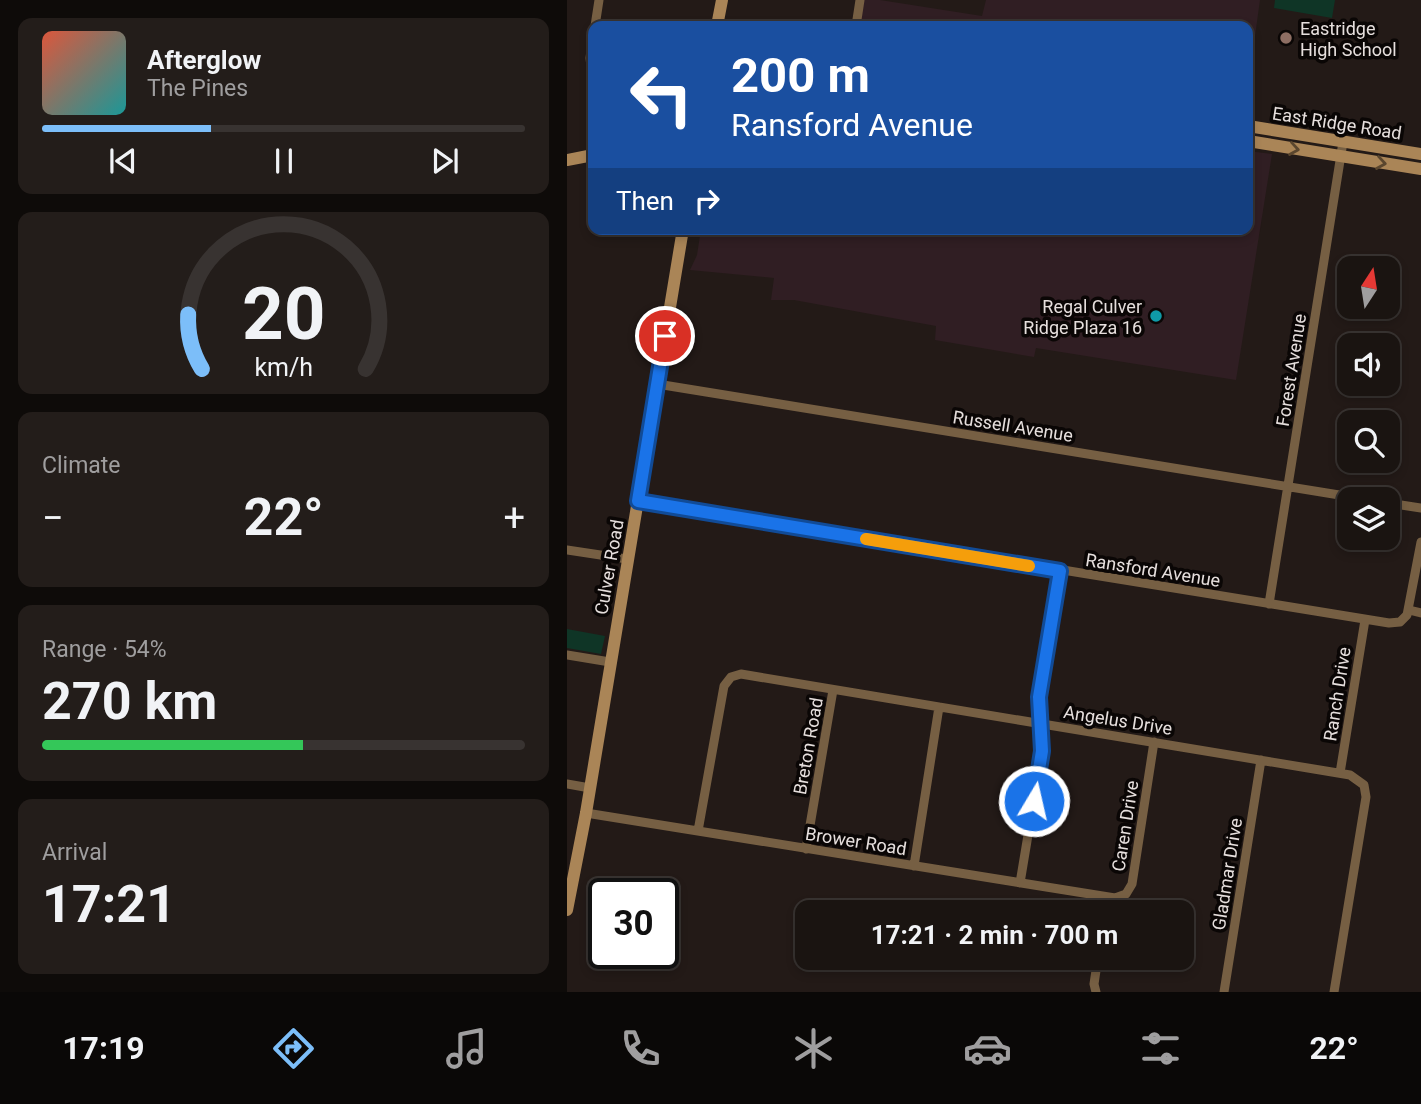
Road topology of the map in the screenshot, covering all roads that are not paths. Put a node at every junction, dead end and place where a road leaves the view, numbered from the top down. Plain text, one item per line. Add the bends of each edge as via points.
1 (599, 0) edge
2 (722, 0) edge
3 (860, 0) edge
4 (596, 21) edge
5 (718, 21) edge
6 (857, 21) edge
7 (1253, 127) edge
8 (1253, 142) edge
9 (1343, 142) junction
10 (1421, 154) edge
11 (588, 156) edge
12 (1341, 156) junction
13 (567, 160) edge
14 (1421, 169) edge
15 (682, 235) edge
16 (657, 384) junction
17 (1288, 486) junction
18 (1337, 494) edge
19 (638, 501) junction
20 (1400, 505) edge
21 (1421, 508) edge
22 (1421, 542) edge
23 (567, 550) edge
24 (627, 559) junction
25 (1060, 571) junction
26 (1269, 604) junction
27 (1409, 610) junction
28 (1421, 614) edge
29 (1365, 620) junction
30 (567, 655) edge
31 (610, 662) junction
32 (833, 690) junction
33 (939, 707) junction
34 (1040, 724) junction
35 (1154, 742) junction
36 (1261, 760) junction
37 (1340, 773) junction
38 (567, 784) edge
39 (590, 788) junction
40 (586, 813) junction
41 (698, 831) junction
42 (806, 849) junction
43 (914, 866) junction
44 (1020, 883) junction
45 (1107, 898) joint
46 (567, 910) edge
47 (1096, 970) edge
48 (1095, 992) edge
49 (1224, 992) edge
50 (1334, 992) edge

1 - 4 street
2 - 5 main road
3 - 6 street
7 - 9 main road, East Ridge Road
8 -> 12 main road, East Ridge Road
9 - 10 main road, East Ridge Road
9 - 12 street, Forest Avenue
11 - 13 main road
12 -> 14 main road, East Ridge Road
12 - 17 street, Forest Avenue
15 - 16 main road, Culver Road
16 - 17 street, Russell Avenue
16 - 19 main road, Culver Road
17 - 18 street, Russell Avenue
17 - 26 street, Forest Avenue
19 - 24 main road, Culver Road
19 - 25 street, Ransford Avenue
20 - 21 street
22 - 27 street
23 - 24 street
24 - 31 main road, Culver Road
25 - 26 street, Ransford Avenue
25 - 34 street via 1039,697
26 - 29 street, Ransford Avenue
27 - 28 street
27 - 29 street, Ransford Avenue via 1395,623
29 - 37 street, Ranch Drive
30 - 31 street
31 - 39 main road, Culver Road
32 - 33 street, Angelus Drive
32 - 41 street, Angelus Drive via 741,674 727,681 720,697
32 - 42 street, Breton Road
33 - 34 street, Angelus Drive
33 - 43 street
34 - 35 street, Angelus Drive
34 - 44 street via 1042,751
35 - 36 street, Angelus Drive
35 - 45 street, Caren Drive via 1132,884 1121,898
36 - 37 street, Angelus Drive
36 - 49 street, Gladmar Drive
37 - 50 street, Angelus Drive via 1360,781 1366,797
38 - 39 street
39 - 40 main road, Culver Road
40 - 41 street, Brower Road
40 - 46 main road, Culver Road
41 - 42 street, Brower Road
42 - 43 street, Brower Road
43 - 44 street, Brower Road
44 - 45 street, Brower Road
47 - 48 street

